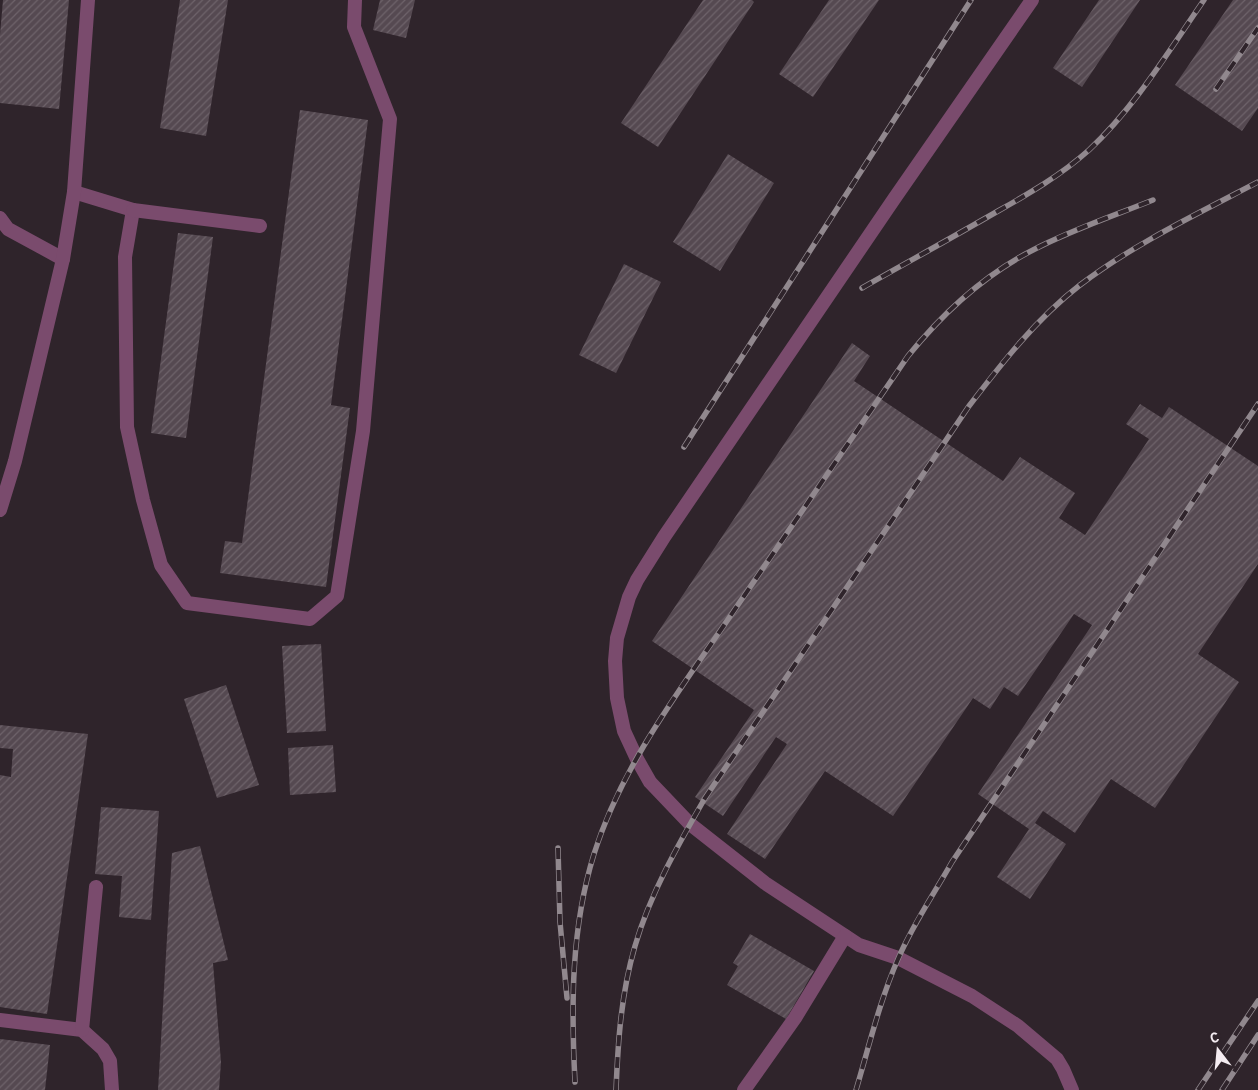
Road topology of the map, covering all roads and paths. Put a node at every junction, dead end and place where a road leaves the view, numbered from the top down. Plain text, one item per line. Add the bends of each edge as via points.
1 (88, 0) edge
2 (355, 0) edge
3 (1032, 0) edge
4 (74, 192) junction
5 (132, 210) junction
6 (0, 218) edge
7 (260, 226) dead end
8 (63, 259) junction
9 (0, 510) edge
10 (96, 887) dead end
11 (845, 936) junction
12 (0, 1020) edge
13 (82, 1030) junction
14 (112, 1090) edge
15 (744, 1090) edge
16 (1072, 1090) edge

1 - 4 lane
2 - 5 lane via 354,27 390,119 363,431 337,596 310,619 187,603 161,565 127,427 125,257
3 - 11 lane via 664,537 637,580 617,638 615,660 619,715 629,744 650,782 709,840 765,884
4 - 5 lane
4 - 8 lane
5 - 7 lane
6 - 8 lane via 8,229
8 - 9 lane
10 - 13 lane
11 - 15 lane via 795,1018
11 - 16 lane via 859,945 898,958 1018,1026 1057,1060
12 - 13 lane
13 - 14 lane via 103,1049 110,1061

